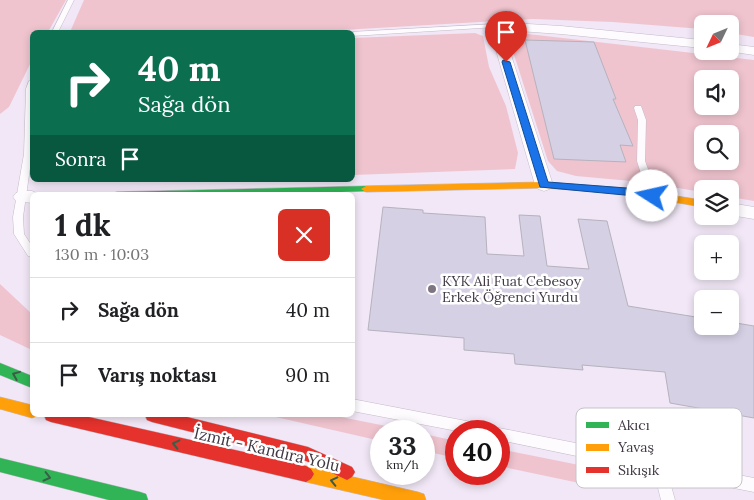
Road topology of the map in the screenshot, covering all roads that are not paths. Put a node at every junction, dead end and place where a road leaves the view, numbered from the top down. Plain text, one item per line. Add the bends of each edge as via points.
1 (71, 0) edge
2 (495, 26) junction
3 (56, 30) edge
4 (355, 34) edge
5 (694, 43) edge
6 (739, 49) edge
7 (754, 51) edge
8 (30, 89) edge
9 (638, 108) dead end
10 (544, 185) junction
11 (244, 192) edge
12 (652, 196) junction
13 (27, 197) edge
14 (694, 203) edge
15 (739, 210) edge
16 (754, 213) edge
17 (30, 250) edge
18 (0, 369) edge
19 (30, 381) edge
20 (0, 403) edge
21 (355, 406) edge
22 (30, 410) edge
23 (60, 417) edge
24 (160, 417) edge
25 (445, 423) edge
26 (510, 436) edge
27 (576, 449) edge
28 (0, 465) edge
29 (399, 496) junction
30 (140, 500) edge
31 (418, 500) edge

1 - 3 lane
2 - 4 lane
2 - 5 street
2 - 10 street
6 - 7 street
8 - 13 lane
9 - 12 lane via 642,120 641,161
10 - 11 main road
10 - 12 main road
12 - 14 main road
13 - 17 lane via 18,218 19,234
15 - 16 street
19 -> 18 main road
20 - 22 main road
21 - 25 lane
29 -> 23 main road, İzmit - Kandıra Yolu
24 - 29 main road via 308,454
26 - 27 lane
28 -> 30 main road
29 - 31 main road, İzmit - Kandıra Yolu

